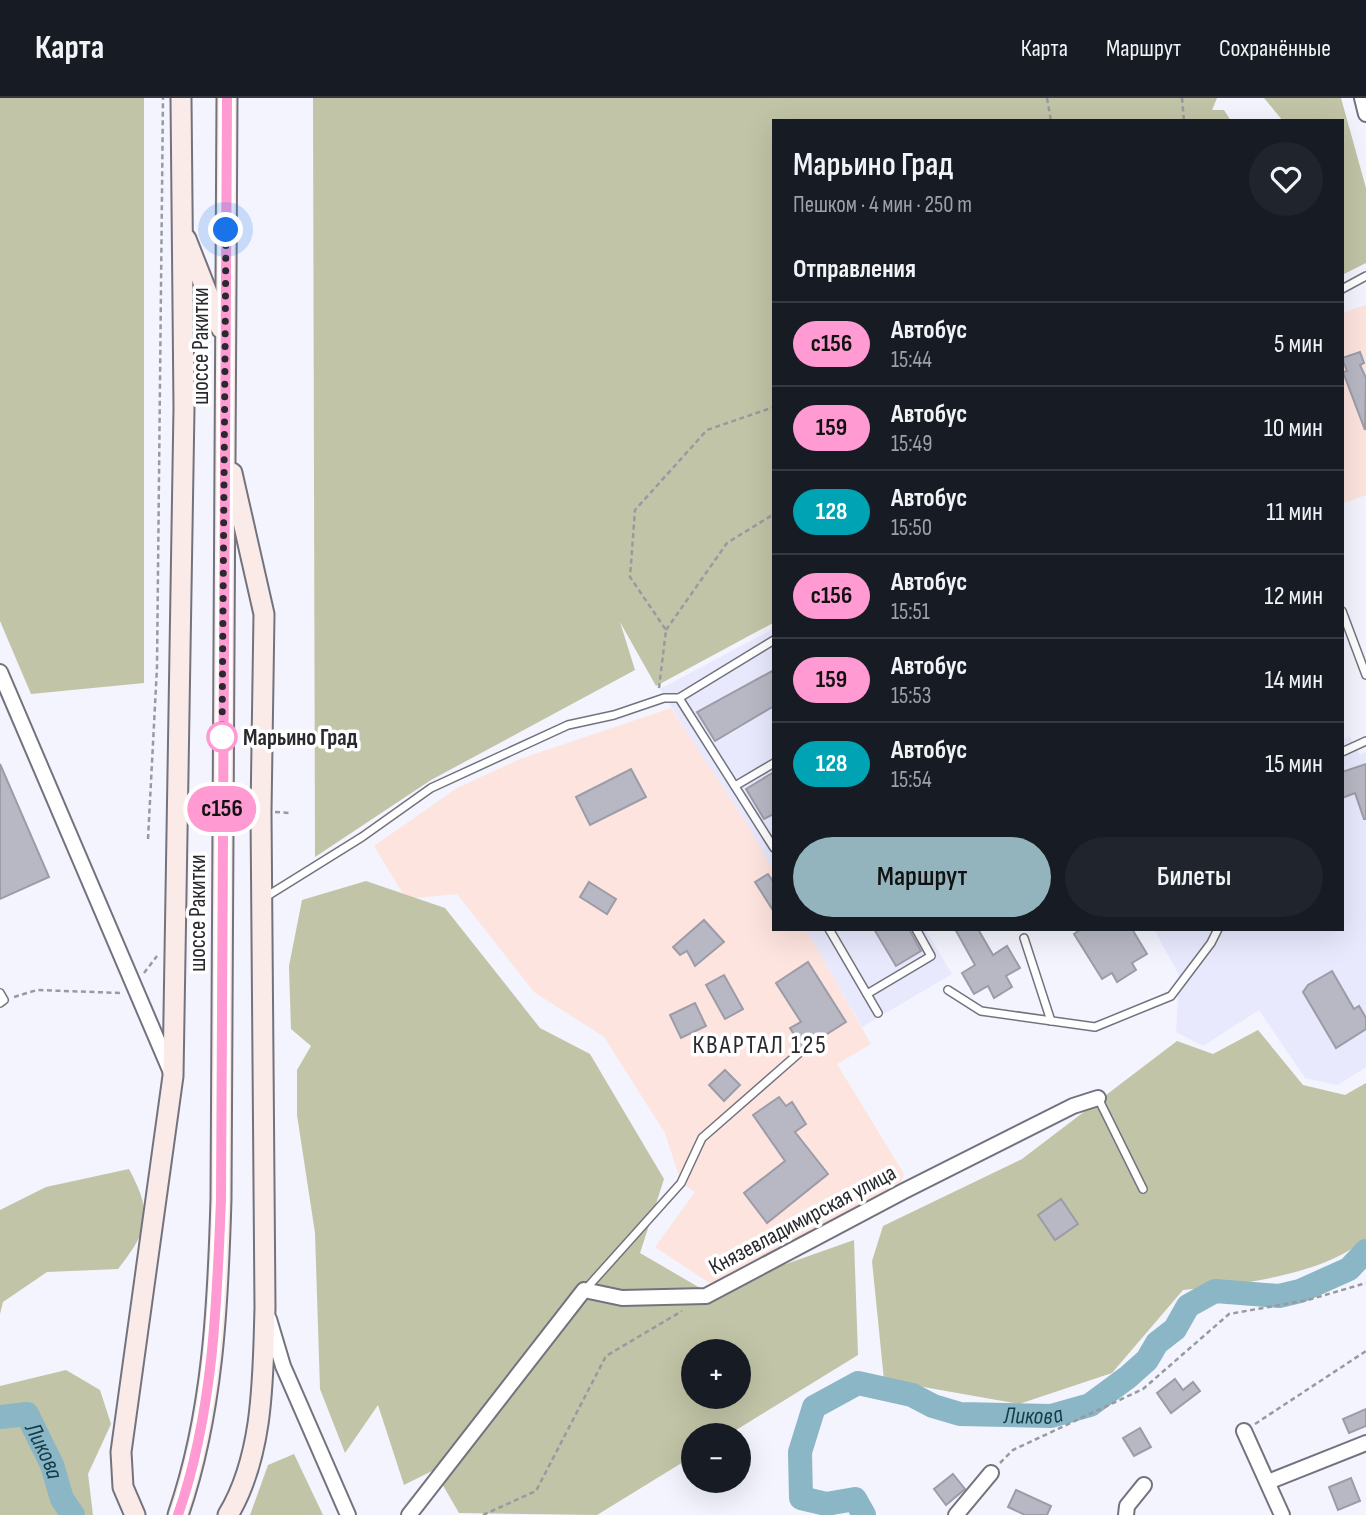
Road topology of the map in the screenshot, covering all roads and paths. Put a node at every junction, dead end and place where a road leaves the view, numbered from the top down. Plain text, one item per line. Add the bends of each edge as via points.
1 (163, 98) edge
2 (181, 98) edge
3 (227, 98) edge
4 (1047, 98) edge
5 (1182, 98) edge
6 (1362, 98) edge
7 (1366, 114) edge
8 (1051, 119) edge
9 (1184, 119) edge
10 (181, 229) junction
11 (1366, 276) edge
12 (1344, 288) edge
13 (225, 337) junction
14 (772, 408) edge
15 (224, 441) junction
16 (772, 515) edge
17 (1344, 616) edge
18 (666, 630) junction
19 (772, 641) edge
20 (0, 672) edge
21 (1366, 675) edge
22 (679, 698) junction
23 (656, 701) junction
24 (1366, 741) edge
25 (1344, 751) edge
26 (772, 764) edge
27 (735, 786) junction
28 (148, 839) dead end
29 (772, 845) edge
30 (262, 900) junction
31 (830, 931) edge
32 (917, 931) edge
33 (1217, 931) edge
34 (1024, 938) dead end
35 (948, 990) dead end
36 (0, 993) edge
37 (867, 994) junction
38 (0, 1003) edge
39 (878, 1013) dead end
40 (1051, 1021) junction
41 (798, 1054) dead end
42 (173, 1076) junction
43 (1098, 1098) joint
44 (1143, 1189) dead end
45 (1366, 1283) edge
46 (584, 1290) junction
47 (265, 1308) junction
48 (684, 1309) dead end
49 (1366, 1351) edge
50 (1244, 1431) joint
51 (1366, 1443) edge
52 (991, 1473) joint
53 (1268, 1482) junction
54 (1144, 1485) dead end
55 (135, 1515) edge
56 (178, 1515) edge
57 (228, 1515) edge
58 (348, 1515) edge
59 (408, 1515) edge
60 (483, 1515) edge
61 (956, 1515) edge
62 (1126, 1515) edge
63 (1282, 1515) edge

1 - 28 path via 157,667
2 - 10 street
3 - 13 street, шоссе Ракитки
4 - 8 path
5 - 9 path
6 - 7 street
10 - 13 street
10 - 42 street via 184,408
11 - 12 lane
13 - 15 street, шоссе Ракитки
14 - 18 path via 707,430 635,510 630,577
15 - 30 street via 264,614
15 - 56 street, шоссе Ракитки via 218,1306 203,1417
16 - 18 path via 727,543
17 - 21 lane
18 - 23 path
19 - 22 lane
20 - 42 street
22 - 23 lane
22 - 27 lane
23 - 30 lane via 568,725 431,788
24 - 25 lane
26 - 27 lane
27 - 29 lane
30 - 47 street
31 - 37 lane
32 - 37 lane via 931,956
33 - 40 lane via 1171,996 1095,1027
34 - 40 lane
35 - 40 lane via 981,1011
36 - 38 lane via 4,1000
37 - 39 lane
41 - 46 lane via 702,1138 681,1183
42 - 55 street via 121,1452 123,1486
43 - 44 lane
43 - 46 street, Князевладимирская улица via 1073,1106 904,1191 706,1296 622,1298
45 - 52 path via 1308,1300 1229,1314 1143,1389 1013,1450
46 - 59 street
47 - 57 street via 263,1378 251,1457 243,1490
47 - 58 street via 283,1366
48 - 60 path via 606,1356 536,1491
49 - 50 path
50 - 53 street
51 - 53 street
52 - 61 street
53 - 63 street
54 - 62 street via 1127,1506

